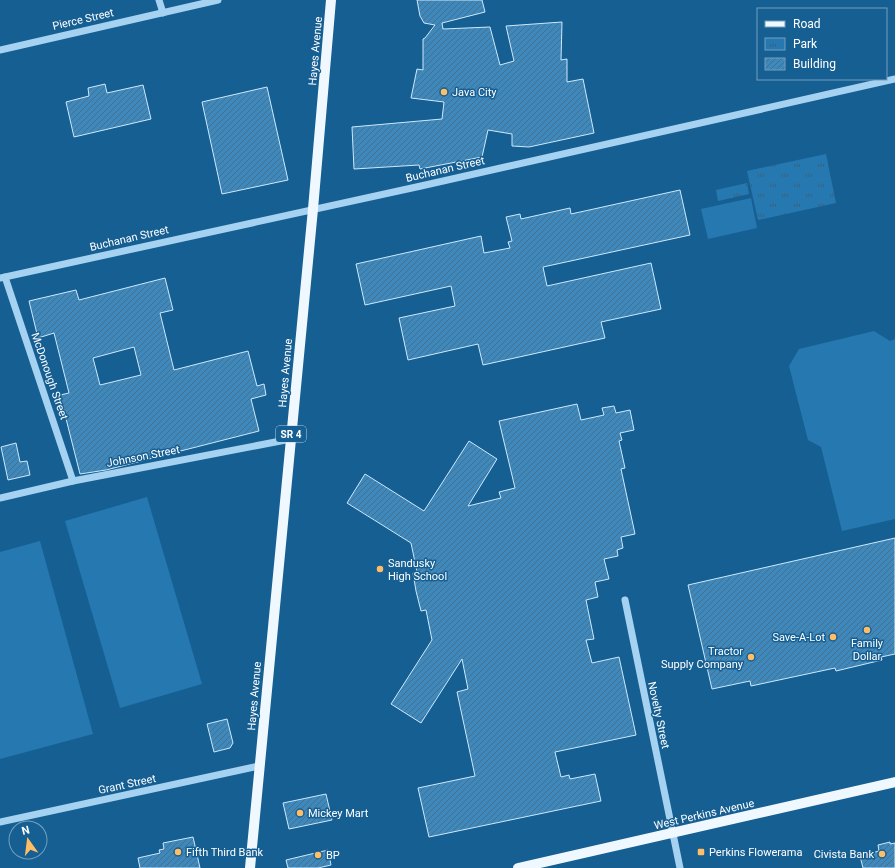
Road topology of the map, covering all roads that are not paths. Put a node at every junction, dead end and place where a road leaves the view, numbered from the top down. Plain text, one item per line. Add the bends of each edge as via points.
1 (159, 0) edge
2 (218, 0) edge
3 (331, 0) edge
4 (162, 13) junction
5 (0, 50) edge
6 (895, 79) edge
7 (313, 209) junction
8 (2, 278) edge
9 (291, 439) junction
10 (74, 481) junction
11 (0, 498) edge
12 (624, 600) dead end
13 (259, 766) junction
14 (895, 782) edge
15 (0, 822) edge
16 (673, 834) junction
17 (250, 868) edge
18 (518, 868) edge
19 (680, 868) edge

1 - 4 street
2 - 4 street, Pierce Street
3 - 7 main road, Hayes Avenue / SR 4
4 - 5 street, Pierce Street
6 - 7 street, Buchanan Street
7 - 8 street, Buchanan Street
7 - 9 main road, Hayes Avenue / SR 4
8 - 10 street, McDonough Street
9 - 10 street, Johnson Street
9 - 13 main road, Hayes Avenue / SR 4
10 - 11 street, Johnson Street
12 - 16 street, Novelty Street
13 - 15 street, Grant Street
13 - 17 main road, Hayes Avenue / SR 4
14 - 16 main road, West Perkins Avenue
16 - 18 main road, West Perkins Avenue
16 - 19 street, Novelty Street

